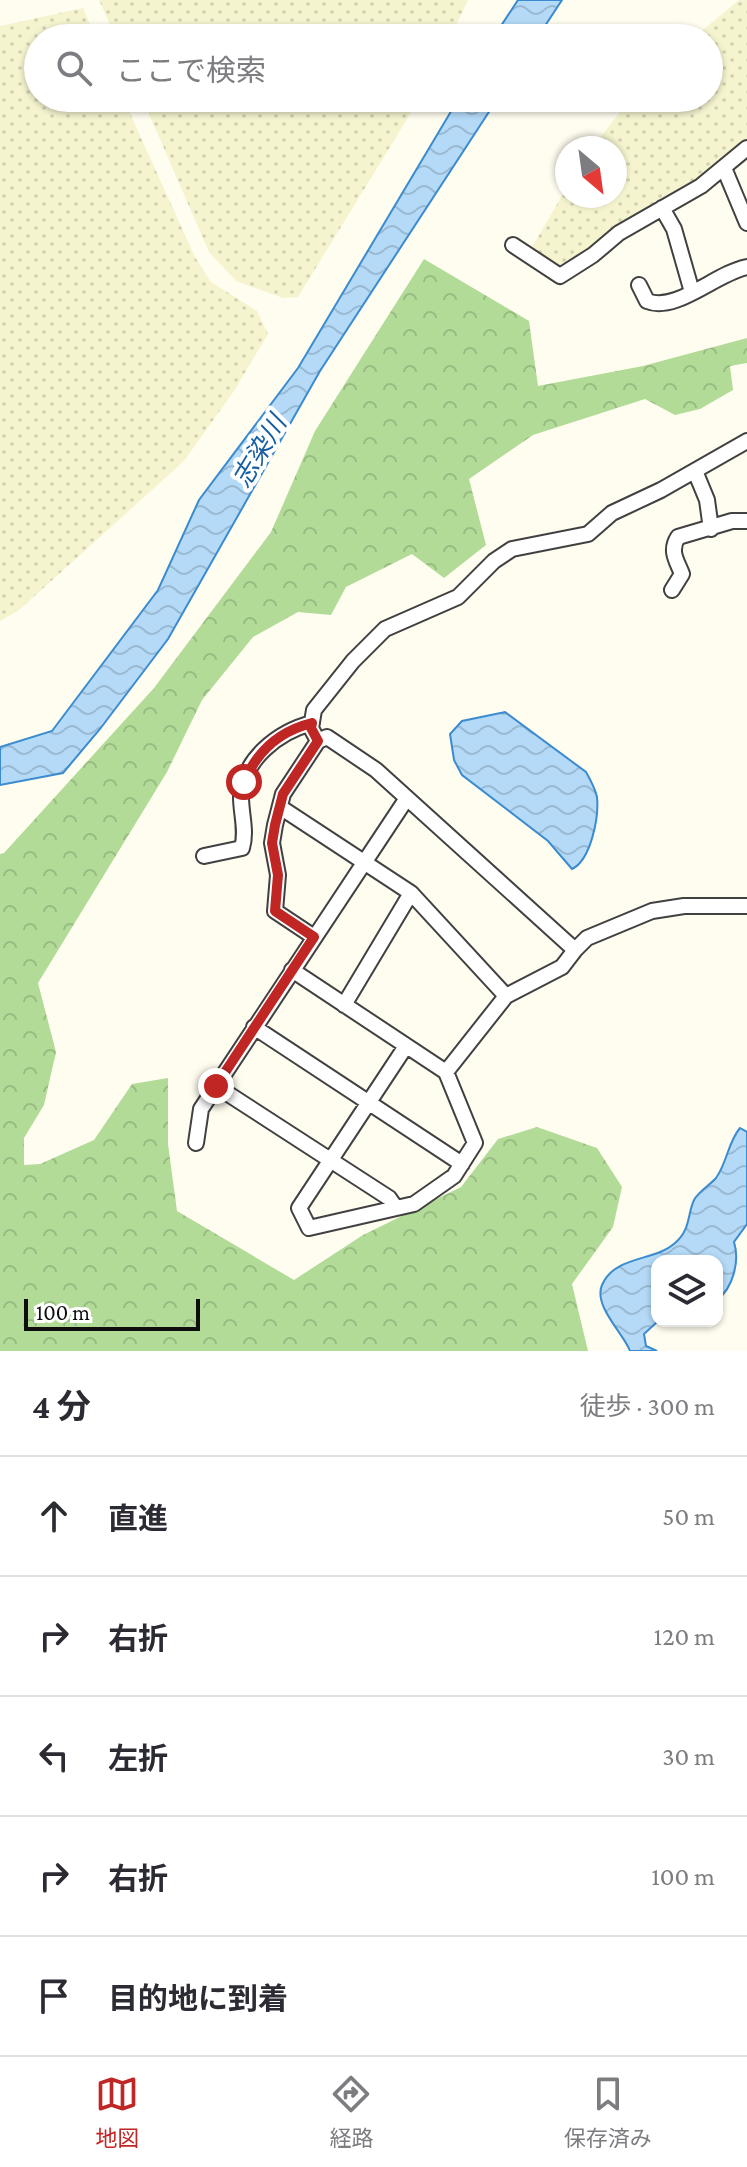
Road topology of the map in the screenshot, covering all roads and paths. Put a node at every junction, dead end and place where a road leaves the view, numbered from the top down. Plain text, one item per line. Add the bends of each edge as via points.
1 (747, 148) edge
2 (724, 168) junction
3 (662, 208) junction
4 (747, 223) edge
5 (513, 245) dead end
6 (747, 267) edge
7 (639, 285) dead end
8 (692, 292) junction
9 (744, 448) edge
10 (695, 471) junction
11 (747, 521) edge
12 (711, 529) junction
13 (672, 590) dead end
14 (312, 723) junction
15 (318, 741) junction
16 (407, 798) junction
17 (280, 807) junction
18 (204, 856) dead end
19 (364, 862) junction
20 (411, 893) junction
21 (747, 906) edge
22 (314, 937) junction
23 (575, 950) junction
24 (292, 970) junction
25 (506, 996) junction
26 (344, 1005) junction
27 (254, 1027) junction
28 (406, 1046) junction
29 (446, 1072) junction
30 (216, 1086) junction
31 (369, 1102) junction
32 (196, 1143) dead end
33 (331, 1161) junction
34 (462, 1164) junction
35 (396, 1208) junction

1 - 2 street
2 - 3 street
2 - 4 street
3 - 5 street via 560,276
3 - 8 street via 674,229
6 - 8 street via 730,270
7 - 8 street via 654,304
9 - 10 street
10 - 12 street
10 - 14 street via 612,513 588,534 512,549 458,597 385,629 314,710
11 - 12 street
12 - 13 street via 678,537 673,545 682,574
14 - 15 street
14 - 18 street via 267,746 251,766 241,797 242,848
15 - 16 street via 327,737
15 - 17 street
16 - 19 street
16 - 23 street
17 - 19 street
17 - 22 street via 272,843 278,875 275,911
19 - 20 street
19 - 22 street
20 - 25 street
20 - 26 street
21 - 23 street via 652,911 587,938
22 - 24 street
23 - 25 street via 562,967
24 - 26 street
24 - 27 street
25 - 29 street
26 - 28 street
27 - 30 street
27 - 31 street
28 - 29 street
28 - 31 street
29 - 34 street via 475,1143
30 - 32 street via 201,1109
30 - 33 street
31 - 33 street
31 - 34 street
33 - 35 street via 389,1198
33 - 35 street via 299,1208 309,1228
34 - 35 street via 436,1191

